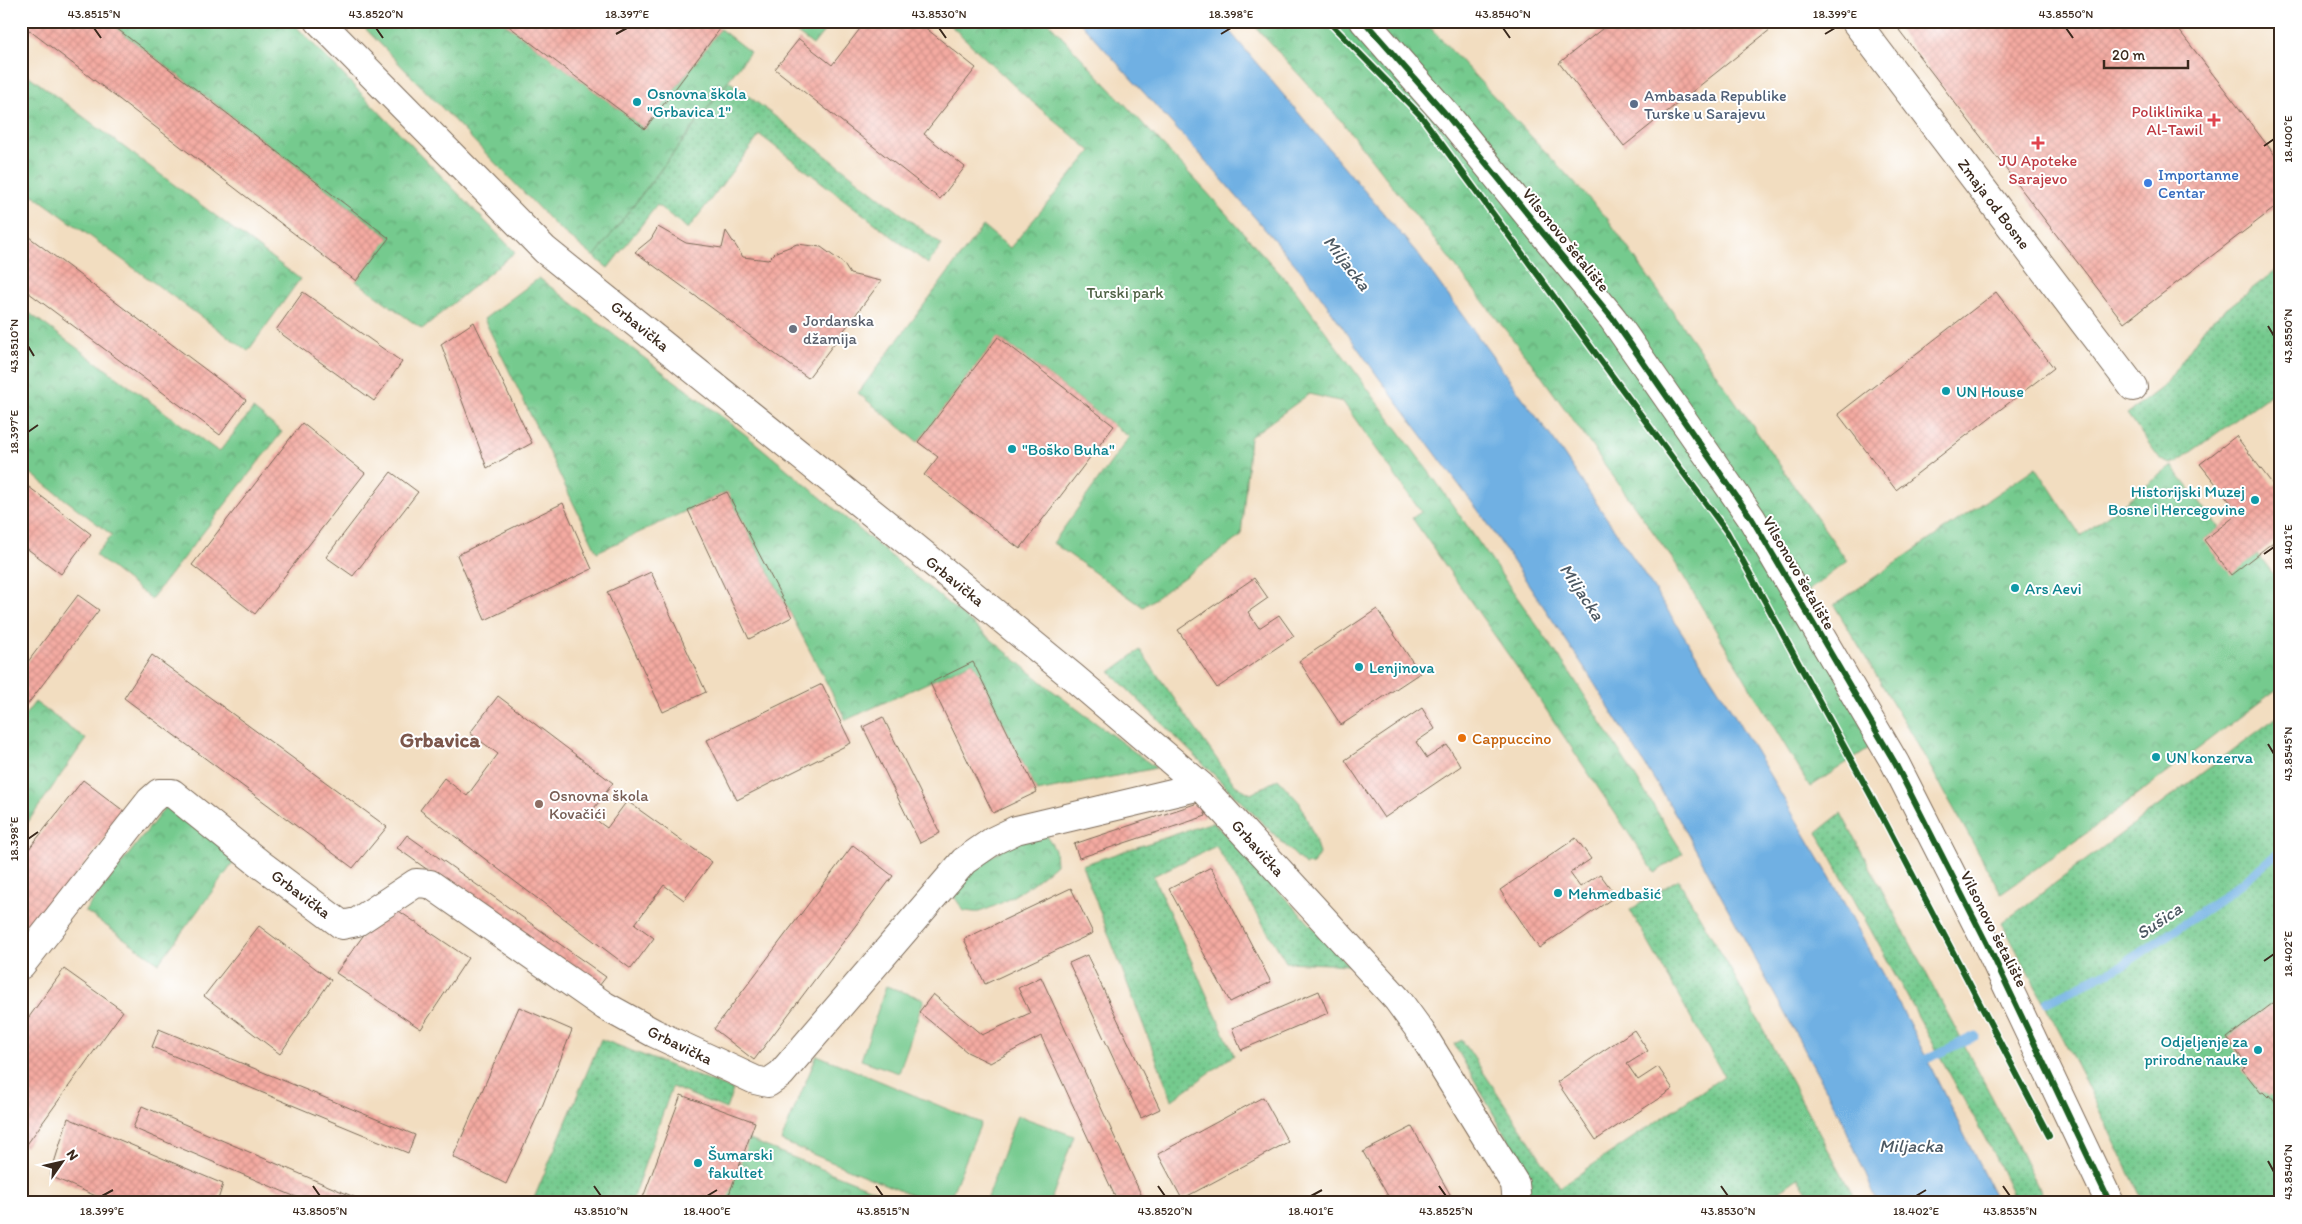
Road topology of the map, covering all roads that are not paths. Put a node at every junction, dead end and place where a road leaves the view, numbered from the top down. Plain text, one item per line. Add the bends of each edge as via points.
1 (319, 21) edge
2 (1364, 21) edge
3 (1855, 21) edge
4 (2132, 387) dead end
5 (1201, 786) junction
6 (21, 965) edge
7 (1516, 1203) edge
8 (2110, 1203) edge

1 - 5 street, Grbavička via 545,250 1074,677
2 - 8 street, Vilsonovo šetalište via 1450,119 1613,319 1752,519 1895,763 1993,956
3 - 4 street, Zmaja od Bosne
5 - 6 street, Grbavička via 1016,830 993,840 964,861 781,1074 768,1083 755,1080 605,1006 430,884 416,883 358,922 342,924 172,794 159,793 150,801
5 - 7 street, Grbavička via 1396,999 1421,1032 1515,1184

